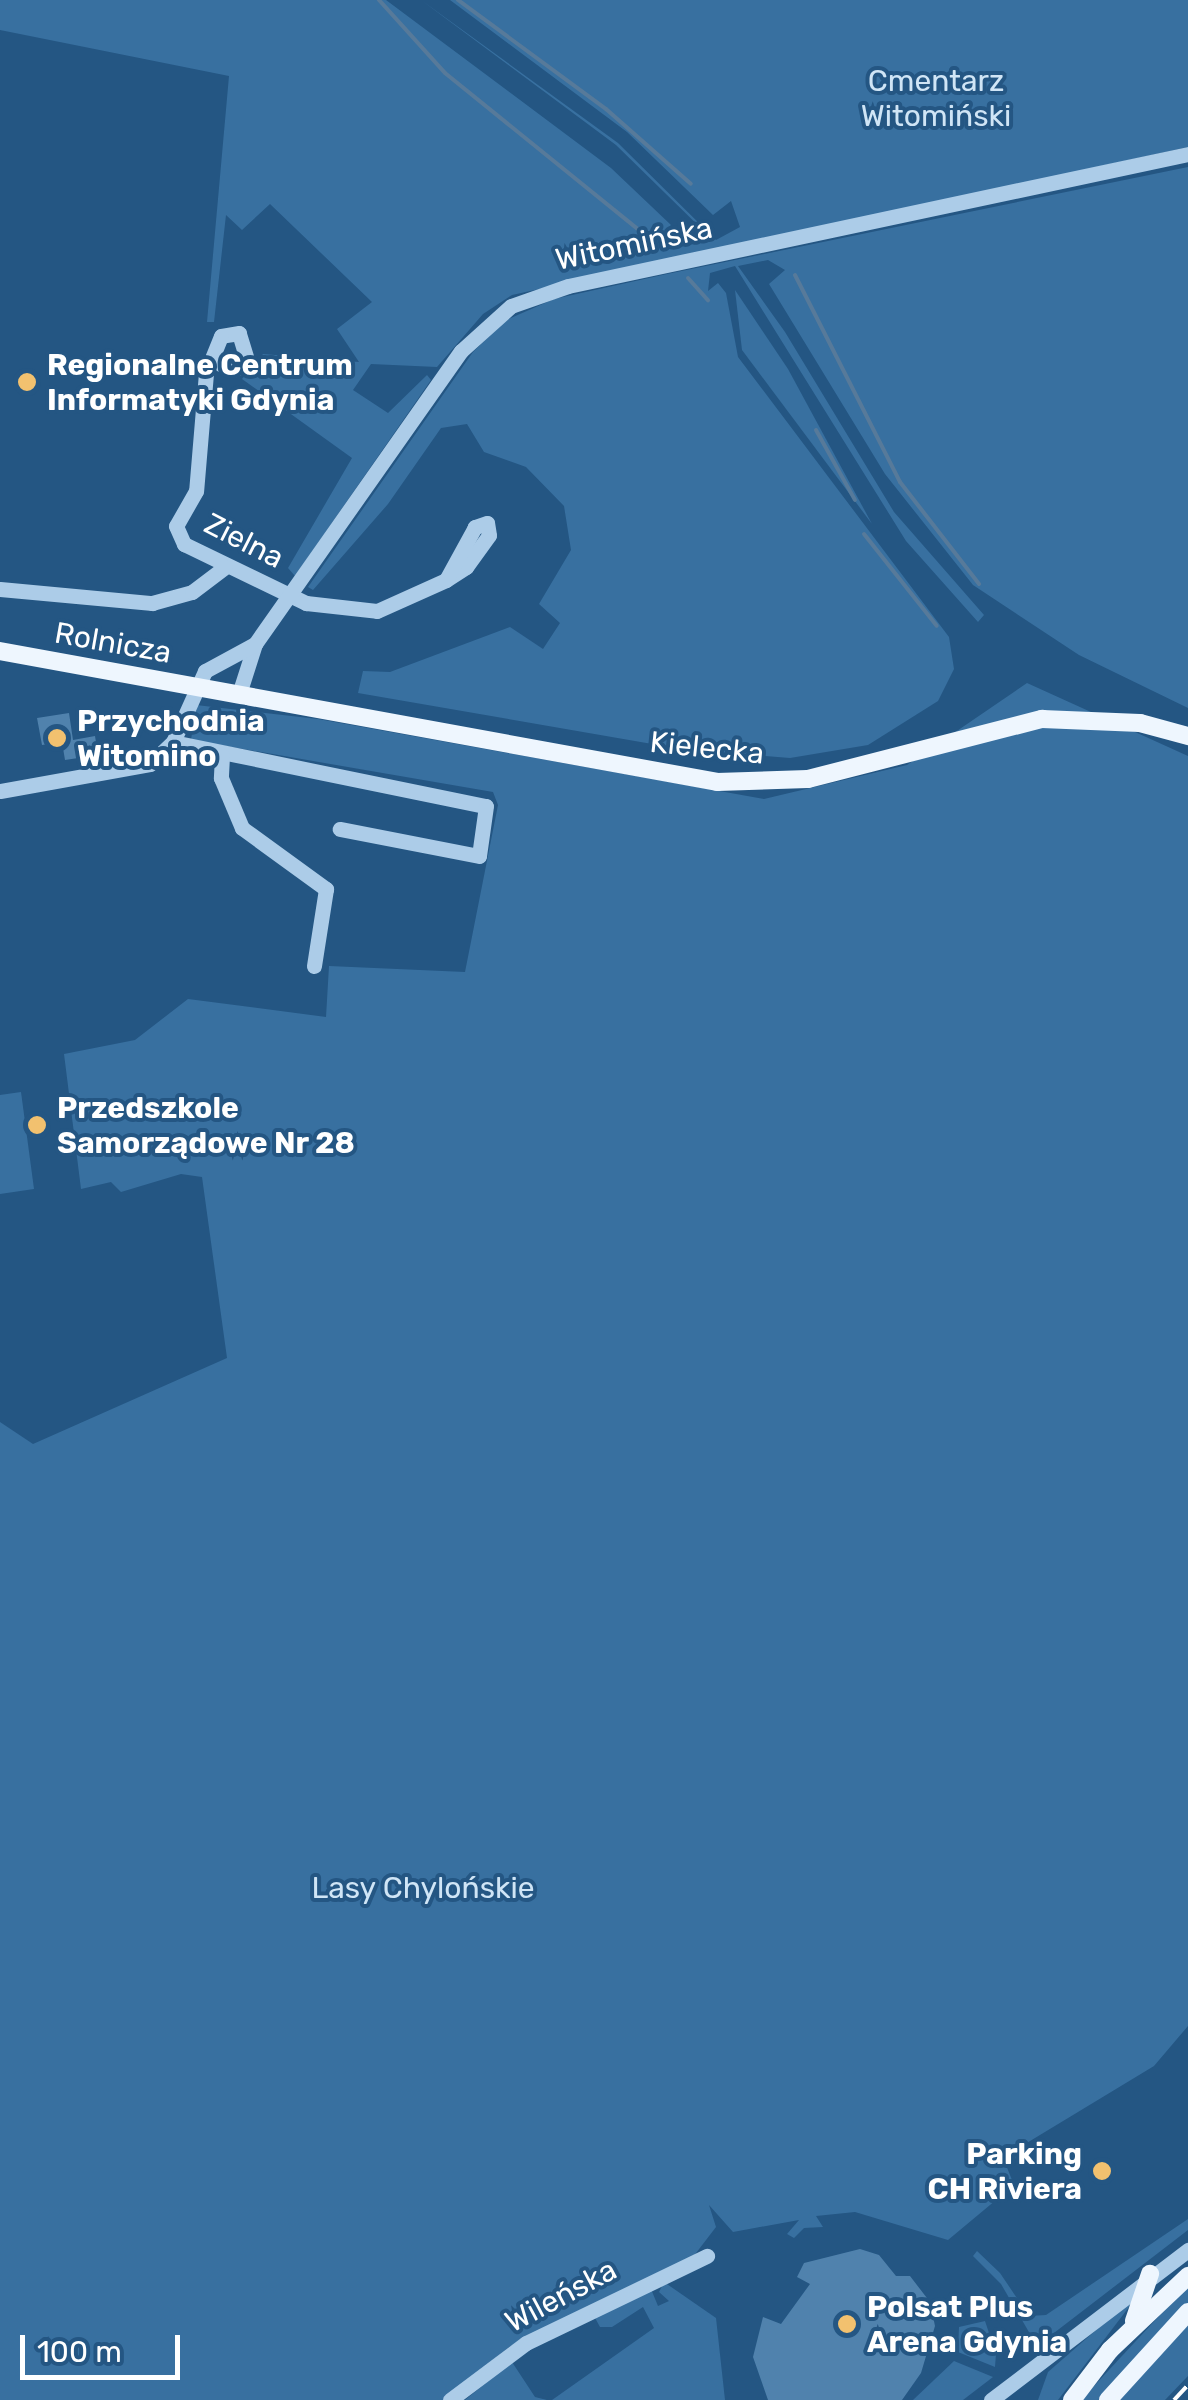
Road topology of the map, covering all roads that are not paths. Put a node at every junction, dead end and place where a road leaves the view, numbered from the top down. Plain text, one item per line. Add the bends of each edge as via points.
1 (1188, 154) edge
2 (216, 362) dead end
3 (225, 566) junction
4 (446, 580) dead end
5 (0, 589) edge
6 (290, 596) junction
7 (255, 644) junction
8 (0, 651) edge
9 (194, 686) junction
10 (217, 690) joint
11 (240, 694) junction
12 (1188, 736) edge
13 (173, 742) junction
14 (222, 756) junction
15 (0, 791) edge
16 (340, 830) dead end
17 (314, 966) dead end
18 (1188, 2250) edge
19 (706, 2256) dead end
20 (1150, 2274) junction
21 (1188, 2276) edge
22 (1188, 2312) edge
23 (1129, 2330) junction
24 (450, 2400) edge
25 (991, 2400) edge
26 (1072, 2400) edge
27 (1108, 2400) edge

1 - 6 street, Witomińska via 520,301 461,351
2 - 3 street, Zielna via 206,373 196,491 176,526 184,544
3 - 5 street via 174,601
3 - 6 street, Zielna
4 - 6 street, Zielna via 378,611
6 - 7 street, Witomińska
7 - 9 street, Witomińska
7 - 11 street, Witomińska
8 - 9 main road, Rolnicza
9 - 10 main road, Rolnicza
9 - 13 street
10 - 11 main road, Kielecka
11 - 12 main road, Kielecka via 739,783 822,776 1042,719 1111,720
13 - 14 street
13 - 15 street via 133,771
14 - 16 street via 486,806 479,856
14 - 17 street via 225,793 249,837 326,890
18 - 20 street
19 - 24 street, Wileńska via 526,2344
20 - 23 main road
20 - 25 street
21 - 23 main road
22 - 27 main road
23 - 26 main road

